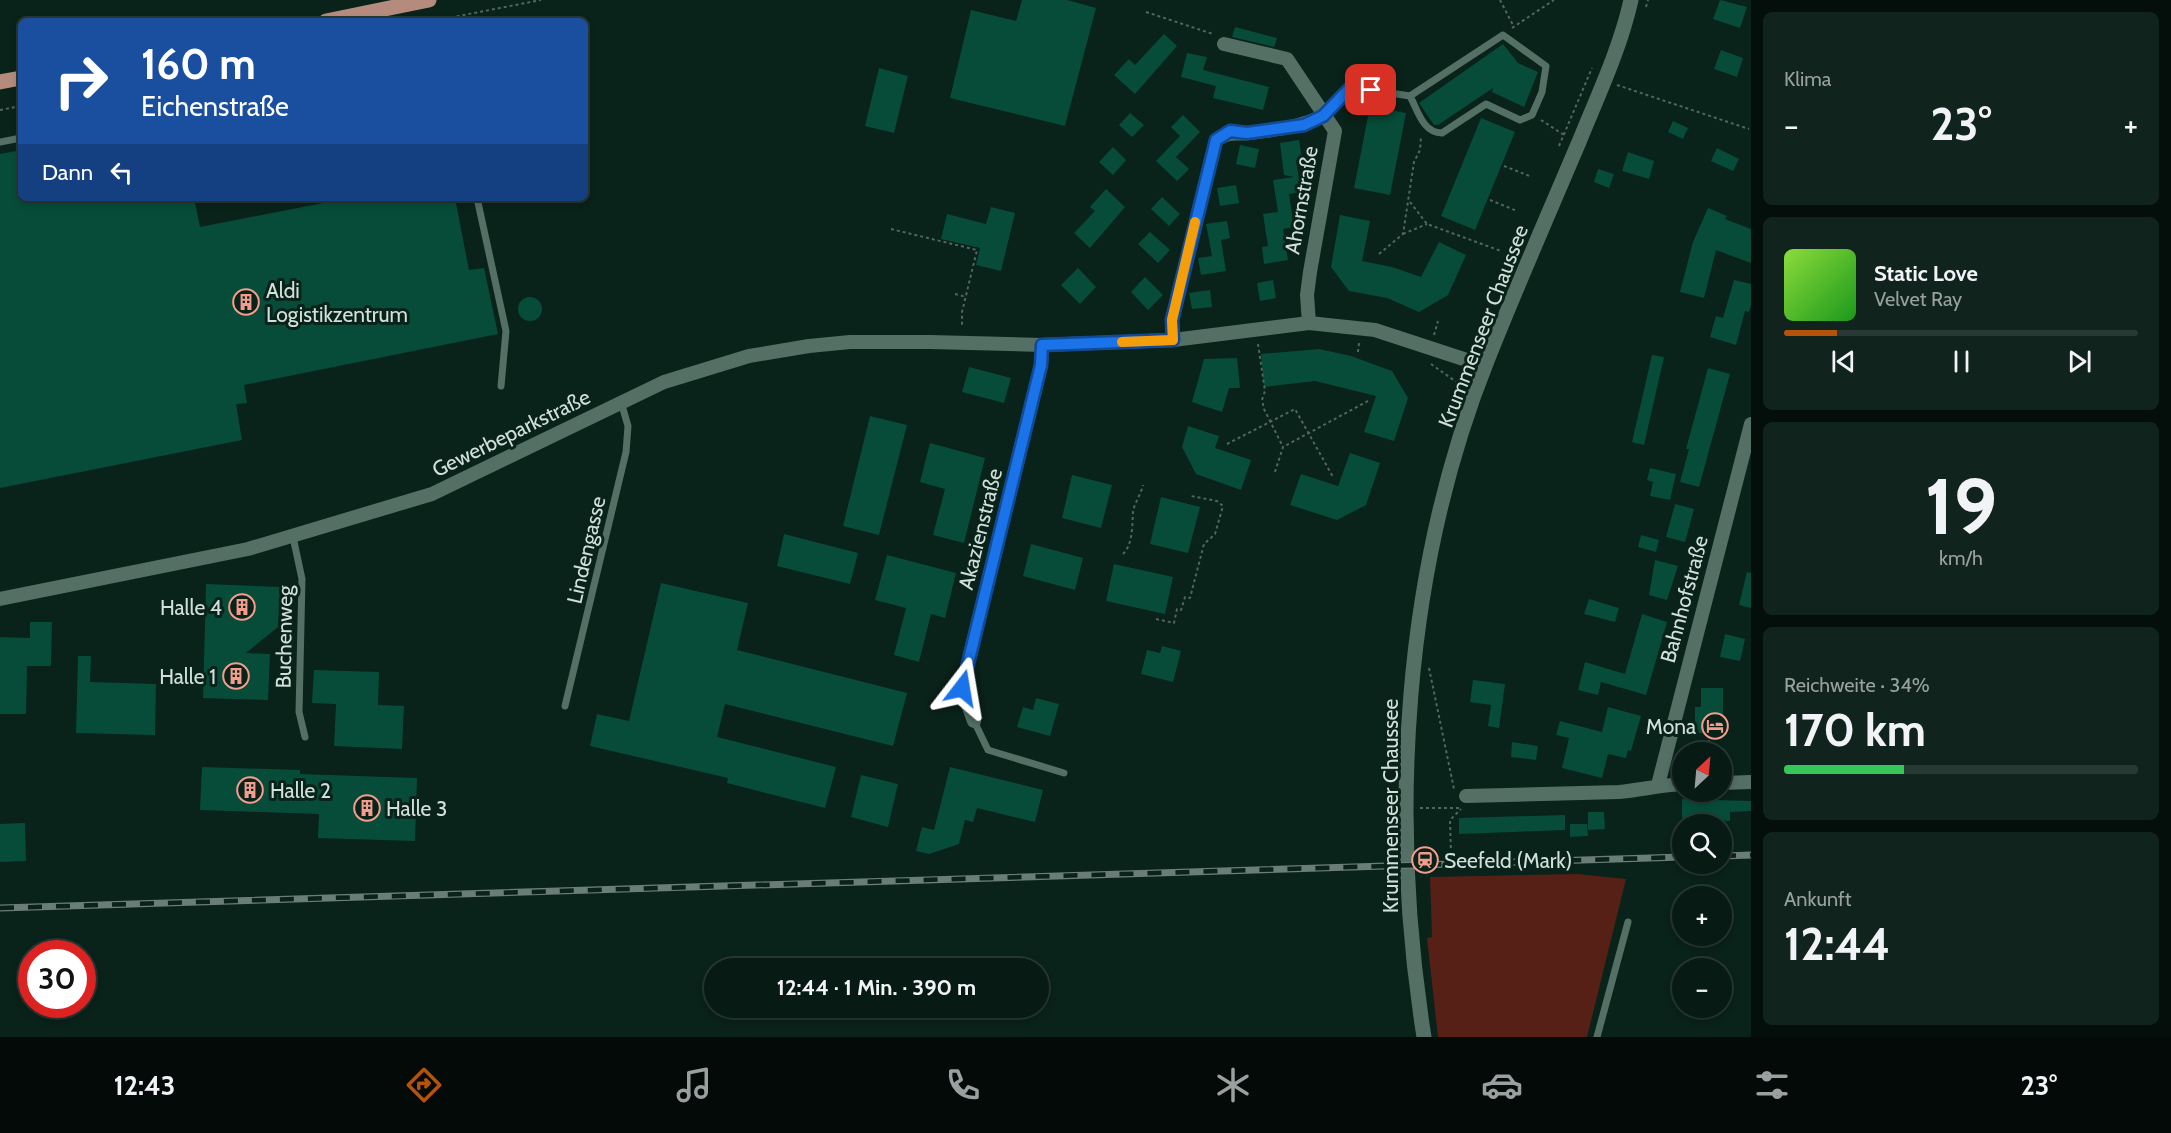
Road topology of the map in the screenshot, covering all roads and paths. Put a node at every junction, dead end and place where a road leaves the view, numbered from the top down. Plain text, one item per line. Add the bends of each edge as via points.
1 (429, 0) edge
2 (541, 0) edge
3 (1500, 0) edge
4 (1554, 0) edge
5 (1630, 0) edge
6 (1648, 0) edge
7 (1645, 10) dead end
8 (1146, 12) dead end
9 (341, 18) edge
10 (448, 18) edge
11 (1514, 27) junction
12 (1503, 35) junction
13 (1224, 44) joint
14 (1592, 68) dead end
15 (1618, 75) dead end
16 (18, 79) edge
17 (0, 82) edge
18 (1410, 96) junction
19 (18, 107) edge
20 (0, 110) edge
21 (1532, 115) junction
22 (1323, 116) junction
23 (1426, 127) junction
24 (1749, 129) dead end
25 (1564, 135) junction
26 (18, 139) edge
27 (0, 142) edge
28 (1559, 146) dead end
29 (1504, 166) dead end
30 (1532, 177) dead end
31 (1490, 200) dead end
32 (478, 201) edge
33 (1410, 202) junction
34 (1518, 211) dead end
35 (1428, 224) junction
36 (891, 229) dead end
37 (1403, 234) junction
38 (1501, 251) dead end
39 (1379, 254) dead end
40 (955, 294) dead end
41 (966, 297) junction
42 (1438, 321) dead end
43 (1309, 323) junction
44 (962, 326) dead end
45 (1257, 329) junction
46 (1435, 331) dead end
47 (1173, 340) junction
48 (1042, 345) junction
49 (1485, 366) junction
50 (501, 386) dead end
51 (1368, 401) dead end
52 (621, 402) junction
53 (1270, 421) junction
54 (1751, 424) edge
55 (1309, 434) junction
56 (1227, 444) dead end
57 (1283, 447) junction
58 (1275, 472) dead end
59 (1333, 477) dead end
60 (1143, 485) dead end
61 (1191, 496) dead end
62 (293, 537) junction
63 (1123, 554) dead end
64 (0, 599) edge
65 (1156, 619) dead end
66 (1424, 661) dead end
67 (565, 706) dead end
68 (974, 721) joint
69 (305, 737) dead end
70 (1065, 773) dead end
71 (1751, 782) edge
72 (1732, 783) edge
73 (1672, 784) edge
74 (1658, 785) junction
75 (1464, 802) junction
76 (1412, 815) junction
77 (1451, 854) dead end
78 (1628, 922) dead end
79 (1424, 1037) edge
80 (1597, 1037) edge

1 - 9 main road
2 - 10 path
3 - 11 path
4 - 11 path
5 - 49 main road, Krummenseer Chaussee via 1625,27 1604,81
6 - 7 path
8 - 13 path via 1210,31
11 - 12 path
12 - 18 lane
12 - 21 lane via 1546,66 1542,92
13 - 22 street, Ahornstraße via 1287,59
14 - 25 path
15 - 24 path via 1614,84
16 - 17 main road
18 - 22 lane via 1351,87
18 - 23 lane
19 - 20 path
21 - 23 lane via 1520,120 1486,104 1442,133 1433,133
21 - 25 path
22 - 43 street, Ahornstraße via 1335,131 1310,272
22 - 47 street via 1304,125 1247,133 1230,131 1216,140 1172,320
23 - 33 path via 1414,162
25 - 28 path
26 - 27 lane
29 - 30 path
31 - 34 path
32 - 50 lane via 506,331
33 - 35 path
33 - 37 path
35 - 37 path
35 - 38 path
36 - 41 path via 977,250
37 - 39 path
40 - 41 path
41 - 44 path
42 - 46 path
43 - 45 street, Gewerbeparkstraße
43 - 49 street, Gewerbeparkstraße via 1375,330
45 - 47 street, Gewerbeparkstraße
45 - 53 path via 1265,391 1262,400
47 - 48 street, Gewerbeparkstraße
48 - 52 street, Gewerbeparkstraße via 930,342 809,346 707,367
48 - 68 street, Akazienstraße via 1041,365 962,688
49 - 76 main road, Krummenseer Chaussee via 1439,518 1421,616 1408,737
51 - 55 path
52 - 62 street, Gewerbeparkstraße via 432,494
52 - 67 lane, Lindengasse via 628,426 626,453
53 - 55 path via 1295,409
53 - 56 path
53 - 57 path
54 - 74 street, Bahnhofstraße
55 - 57 path
55 - 59 path
57 - 58 path
60 - 63 path via 1133,512 1128,549
61 - 65 path via 1223,506 1215,534 1204,544 1190,598 1185,597 1182,610 1177,609 1174,622
62 - 64 street, Gewerbeparkstraße
62 - 69 lane, Buchenweg via 302,579 298,712
66 - 75 path via 1433,679 1452,784
68 - 70 lane via 988,750
71 - 72 street
73 - 74 street
74 - 75 street via 1642,790
75 - 76 path via 1417,808
75 - 77 path via 1450,820
76 - 79 main road, Krummenseer Chaussee via 1411,936
78 - 80 lane

